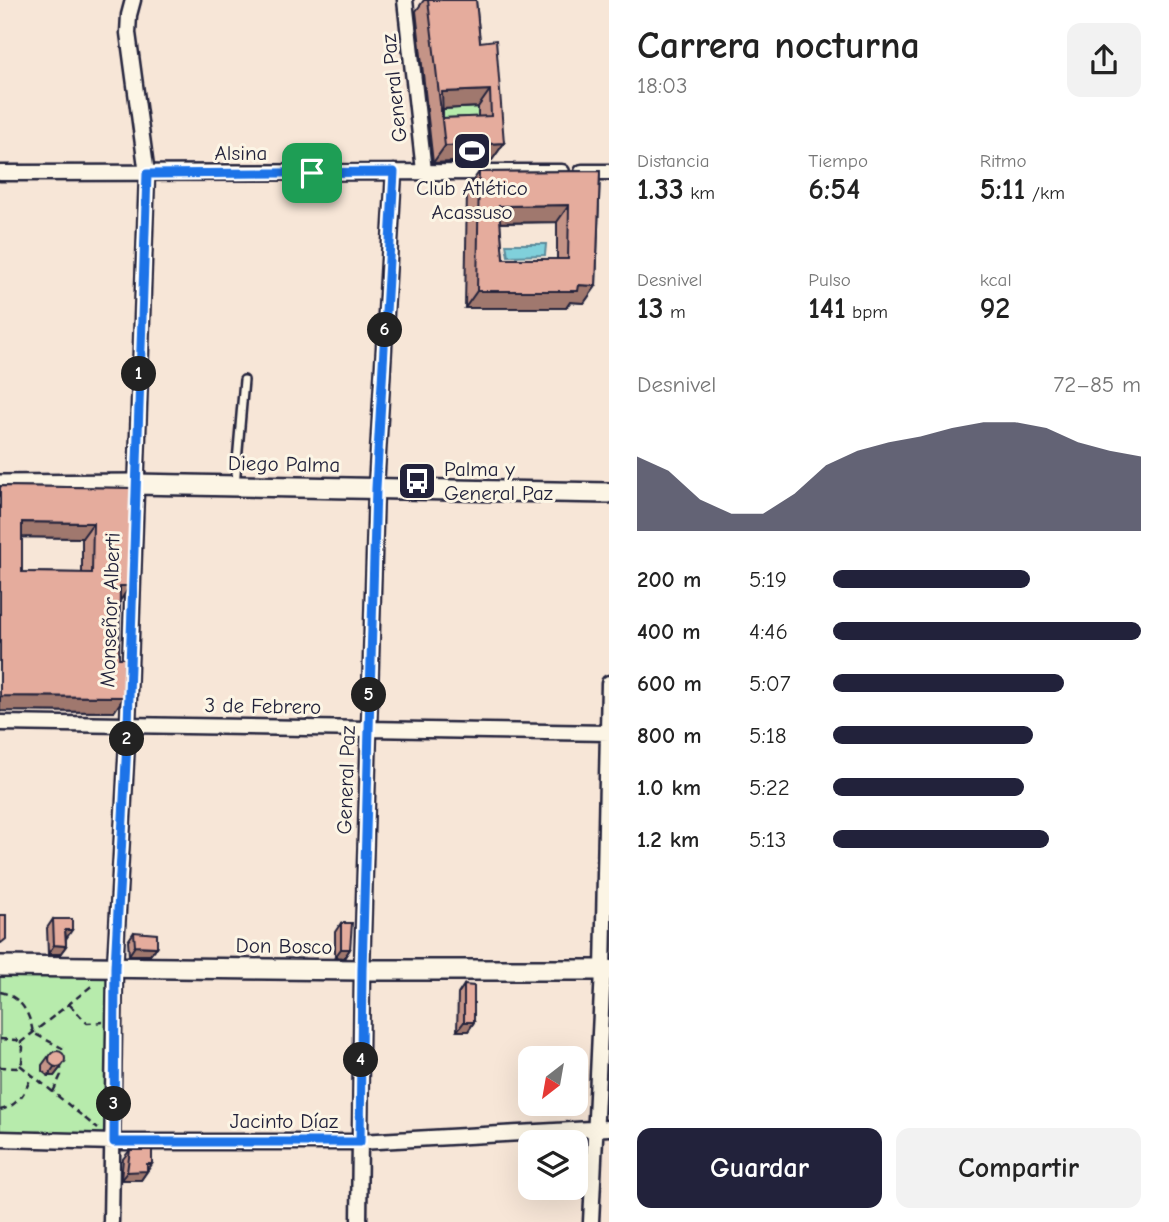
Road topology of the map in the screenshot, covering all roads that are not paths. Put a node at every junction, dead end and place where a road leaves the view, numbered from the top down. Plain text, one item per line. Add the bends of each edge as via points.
1 (133, 0) edge
2 (405, 0) edge
3 (424, 171) junction
4 (394, 172) junction
5 (609, 172) edge
6 (0, 173) edge
7 (147, 174) junction
8 (244, 380) dead end
9 (135, 484) junction
10 (0, 485) edge
11 (235, 486) junction
12 (376, 488) junction
13 (609, 493) edge
14 (609, 683) edge
15 (0, 723) edge
16 (128, 724) junction
17 (368, 729) junction
18 (608, 733) edge
19 (0, 966) edge
20 (115, 967) junction
21 (362, 970) junction
22 (606, 970) edge
23 (602, 1128) edge
24 (0, 1139) edge
25 (114, 1142) junction
26 (360, 1142) junction
27 (111, 1222) edge
28 (359, 1222) edge
29 (591, 1222) edge

1 - 7 street, Monseñor Alberti via 128,33
2 - 3 street, General Paz
3 - 4 street, Alsina
3 - 5 street, Alsina
4 - 7 street, Alsina
4 - 12 street, General Paz
6 - 7 street, Alsina
7 - 9 street, Monseñor Alberti
8 - 11 lane
9 - 10 street, Diego Palma
9 - 11 street, Diego Palma
9 - 16 street, Monseñor Alberti
11 - 12 street, Diego Palma
12 - 13 street, Diego Palma
12 - 17 street, General Paz
14 - 18 street
15 - 16 street, 3 de Febrero
16 - 17 street, 3 de Febrero
16 - 20 street, Monseñor Alberti
17 - 18 street, 3 de Febrero
17 - 21 street, General Paz
18 - 22 street
19 - 20 street, Don Bosco
20 - 21 street, Don Bosco
20 - 25 street, Monseñor Alberti
21 - 22 street, Don Bosco
21 - 26 street, General Paz
22 - 23 street
23 - 26 street, Jacinto Díaz
23 - 29 street
24 - 25 street, Jacinto Díaz
25 - 26 street, Jacinto Díaz
25 - 27 street, Monseñor Alberti
26 - 28 street, General Paz

